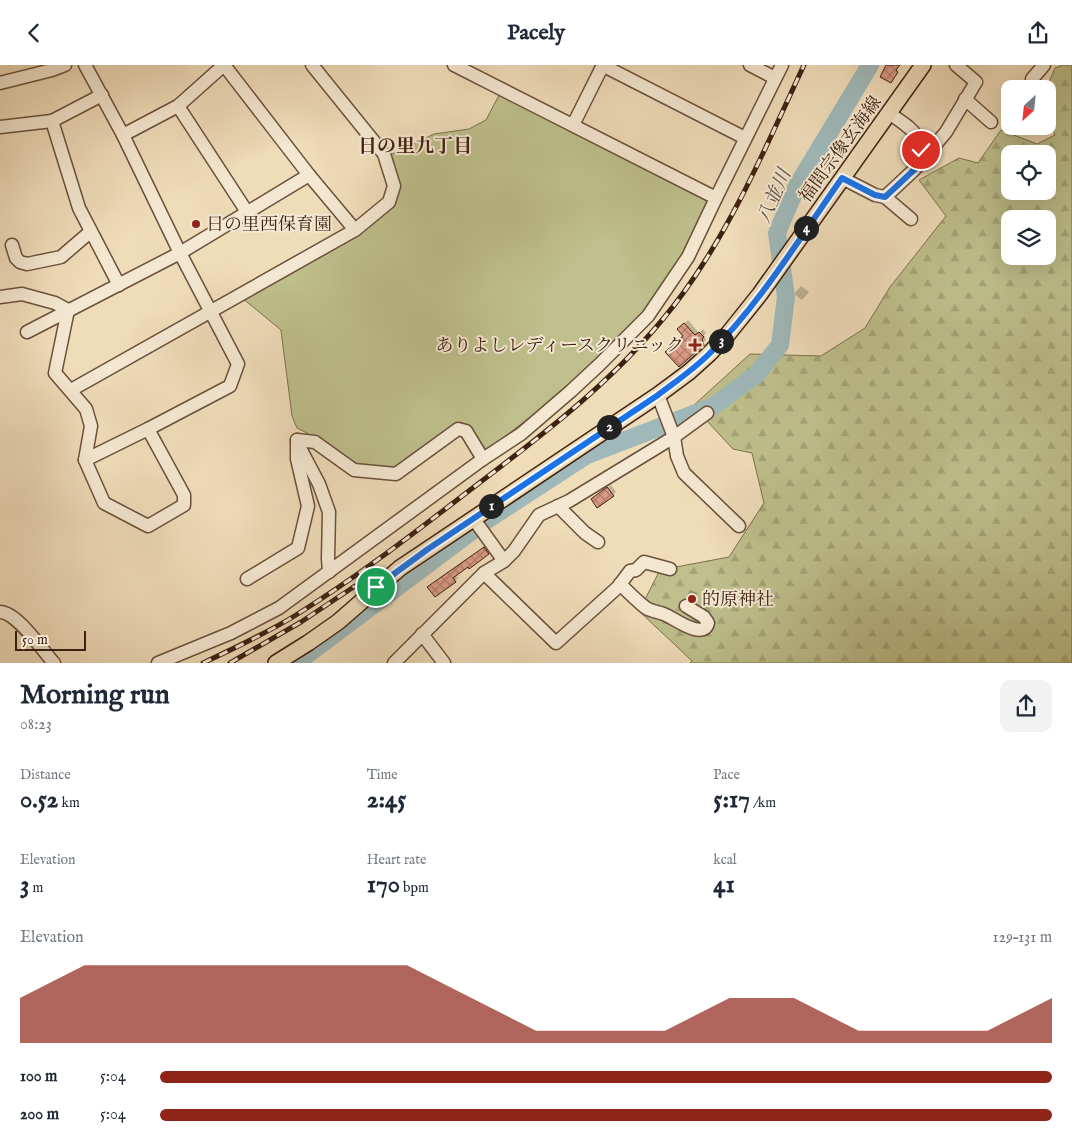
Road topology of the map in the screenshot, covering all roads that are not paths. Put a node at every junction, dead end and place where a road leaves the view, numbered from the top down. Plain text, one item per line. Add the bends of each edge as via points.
1 (65, 65) edge
2 (86, 65) edge
3 (224, 65) edge
4 (312, 65) edge
5 (454, 65) edge
6 (602, 65) edge
7 (750, 65) edge
8 (782, 65) edge
9 (923, 65) edge
10 (956, 65) edge
11 (1044, 65) edge
12 (52, 67) edge
13 (775, 78) junction
14 (1032, 79) dead end
15 (0, 83) edge
16 (102, 95) junction
17 (966, 99) junction
18 (178, 106) junction
19 (890, 113) junction
20 (52, 121) junction
21 (991, 122) dead end
22 (573, 125) junction
23 (0, 127) edge
24 (123, 135) junction
25 (746, 138) junction
26 (915, 169) junction
27 (309, 175) junction
28 (842, 178) junction
29 (716, 197) junction
30 (885, 197) junction
31 (247, 212) junction
32 (910, 219) dead end
33 (355, 230) junction
34 (90, 231) junction
35 (12, 245) dead end
36 (180, 253) junction
37 (119, 285) junction
38 (0, 297) edge
39 (68, 310) junction
40 (211, 310) junction
41 (31, 330) dead end
42 (71, 390) junction
43 (658, 395) junction
44 (707, 413) dead end
45 (148, 429) junction
46 (674, 437) junction
47 (296, 440) junction
48 (483, 459) junction
49 (85, 460) junction
50 (558, 506) junction
51 (475, 521) junction
52 (739, 526) dead end
53 (598, 542) dead end
54 (504, 561) junction
55 (670, 569) dead end
56 (329, 572) junction
57 (484, 573) junction
58 (247, 579) dead end
59 (620, 584) junction
60 (686, 606) dead end
61 (0, 611) edge
62 (422, 634) junction
63 (54, 663) edge
64 (158, 663) edge
65 (276, 663) edge
66 (394, 663) edge
67 (444, 663) edge

1 - 12 street
2 - 16 street
3 - 18 street
3 - 27 street
4 - 33 street via 384,154 394,186 389,202
5 - 22 street
6 - 22 street
6 - 25 street
7 - 13 street
8 - 13 street
9 - 19 main road, 福間宗像玄海線
10 - 17 street via 976,82
11 - 14 street
12 - 15 street
13 - 25 street
16 - 20 street
16 - 24 street
17 - 21 street
17 - 26 street via 946,132
18 - 24 street
18 - 31 street
19 - 26 street via 918,137 921,150
19 - 28 main road, 福間宗像玄海線
20 - 23 street
20 - 34 street via 79,208
22 - 29 street
24 - 36 street
25 - 29 street
26 - 30 street
27 - 31 street
27 - 33 street
28 - 30 street
28 - 43 main road, 福間宗像玄海線 via 760,294 728,333 689,372
29 - 48 street via 688,257 633,333 521,434
30 - 32 street
31 - 36 street
33 - 40 street
34 - 35 street via 61,257 27,264 16,257
34 - 37 street
36 - 37 street
36 - 40 street
37 - 39 street
38 - 39 street via 22,294
39 - 41 street
39 - 42 street via 55,373
40 - 42 street
40 - 45 street via 238,365 230,385
42 - 49 street via 86,409 91,426
43 - 46 street
43 - 51 main road, 福間宗像玄海線
44 - 46 street
45 - 49 street
45 - 49 street via 184,495 184,505 148,526 104,503
46 - 50 street
46 - 52 street via 684,473
47 - 48 street via 314,442 354,470 396,474 458,429 466,431
47 - 56 street via 319,484 329,512
47 - 58 street via 308,506 298,548
48 - 56 street
50 - 53 street
50 - 54 street via 539,515
51 - 54 street
51 - 65 main road, 福間宗像玄海線 via 400,568 338,622
54 - 57 street
55 - 59 street via 644,563 630,571
56 - 64 street via 279,608 231,633
57 - 59 street via 556,643
57 - 62 street
59 - 60 street via 652,611 692,629 704,629 708,623 704,617
61 - 63 street via 18,621
62 - 66 street
62 - 67 street

